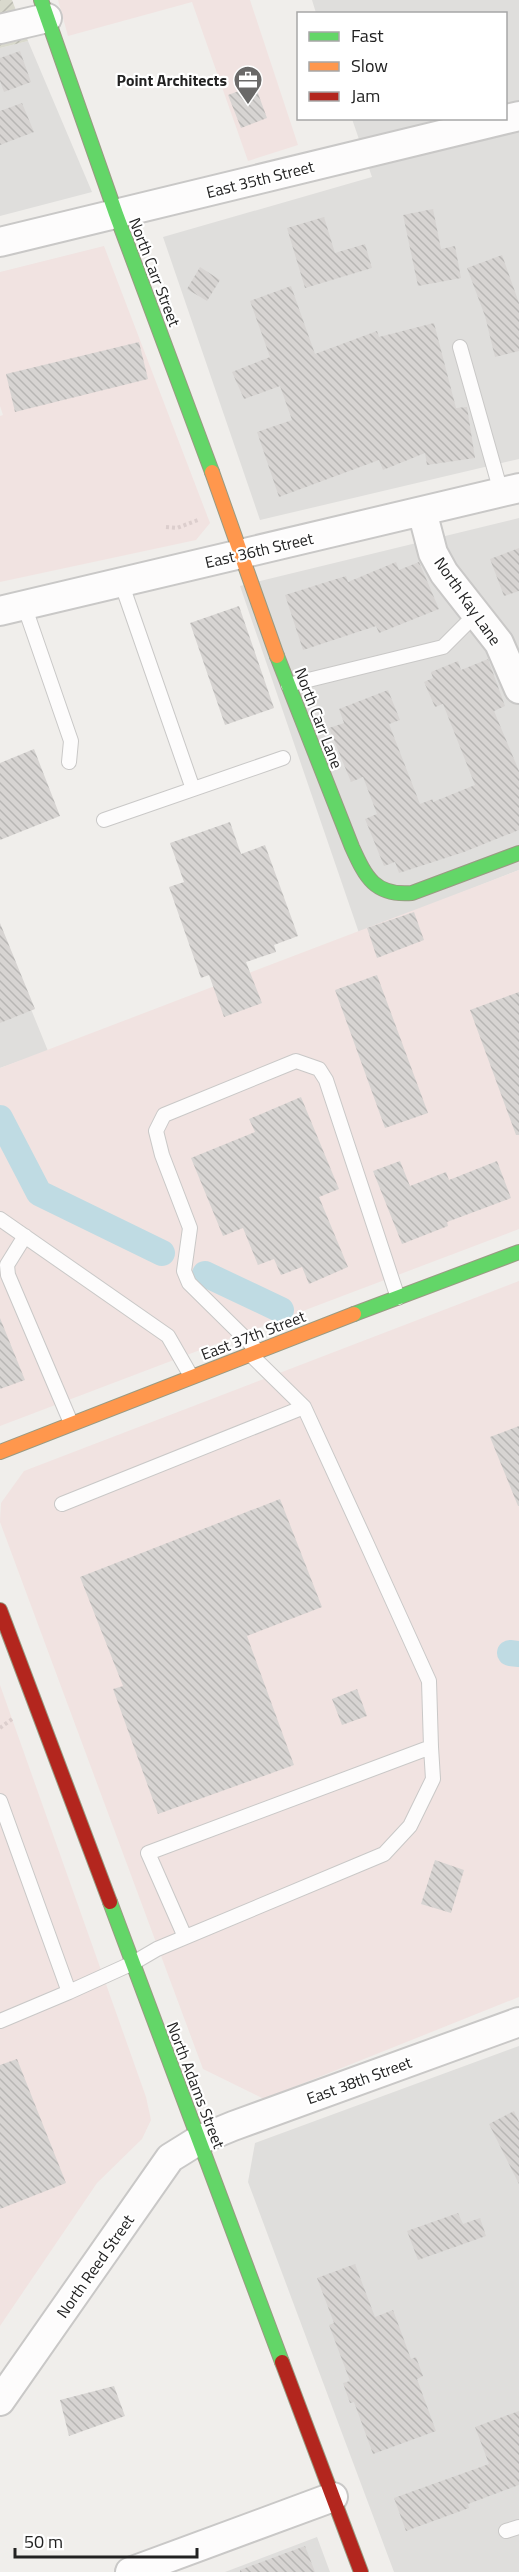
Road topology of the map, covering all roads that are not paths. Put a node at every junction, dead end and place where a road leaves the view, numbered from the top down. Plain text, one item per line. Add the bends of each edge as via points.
1 (44, 9) edge
2 (0, 29) edge
3 (503, 120) edge
4 (116, 214) junction
5 (0, 242) edge
6 (460, 347) dead end
7 (510, 490) edge
8 (422, 511) junction
9 (243, 554) junction
10 (121, 582) junction
11 (12, 608) edge
12 (477, 613) junction
13 (288, 685) junction
14 (519, 689) edge
15 (283, 758) dead end
16 (69, 762) dead end
17 (194, 789) junction
18 (104, 820) dead end
19 (519, 853) edge
20 (0, 1218) edge
21 (25, 1236) junction
22 (519, 1252) edge
23 (398, 1298) junction
24 (254, 1352) junction
25 (191, 1376) junction
26 (304, 1407) junction
27 (71, 1423) junction
28 (0, 1452) edge
29 (62, 1504) dead end
30 (0, 1610) edge
31 (15, 1650) junction
32 (0, 1655) edge
33 (431, 1746) junction
34 (0, 1801) edge
35 (184, 1937) junction
36 (133, 1963) junction
37 (69, 1992) junction
38 (0, 2021) edge
39 (519, 2022) edge
40 (199, 2140) junction
41 (0, 2401) edge
42 (333, 2497) junction
43 (130, 2572) edge
44 (361, 2572) edge

1 - 2 street
1 - 4 street, North Carr Street
3 - 4 street, East 35th Street
4 - 5 street, East 35th Street
4 - 9 street, North Carr Street
6 - 7 lane
7 - 8 street, East 36th Street
8 - 9 street, East 36th Street
8 - 12 street, North Kay Lane via 438,563
9 - 10 street, East 36th Street
9 - 13 street, North Carr Lane
10 - 11 street, East 36th Street
10 - 17 lane
11 - 16 lane via 71,741
12 - 13 lane via 443,647
12 - 14 street, North Kay Lane via 499,643
13 - 19 street, North Carr Lane via 361,865 378,888 394,894 412,893
15 - 17 lane
17 - 18 lane
20 - 21 lane
21 - 25 lane via 168,1336
21 - 27 lane via 7,1265 8,1275
22 - 23 street, East 37th Street
23 - 24 street, East 37th Street
23 - 24 lane via 326,1080 319,1069 296,1061 164,1115 156,1131 190,1228 184,1271 189,1283
24 - 25 street, East 37th Street
24 - 26 lane
25 - 27 street, East 37th Street
26 - 29 lane
26 - 33 lane via 429,1681
27 - 28 street, East 37th Street
30 - 31 street, North Adams Street
31 - 32 lane
31 - 36 street, North Adams Street
33 - 35 lane via 433,1779 410,1826 384,1854
33 - 35 lane via 148,1853
34 - 37 lane
35 - 36 lane
36 - 37 lane
36 - 40 street, North Adams Street
37 - 38 lane
39 - 40 street, East 38th Street
40 - 41 street, North Reed Street via 170,2158
40 - 42 street, North Adams Street
42 - 43 street
42 - 44 street, North Adams Street

